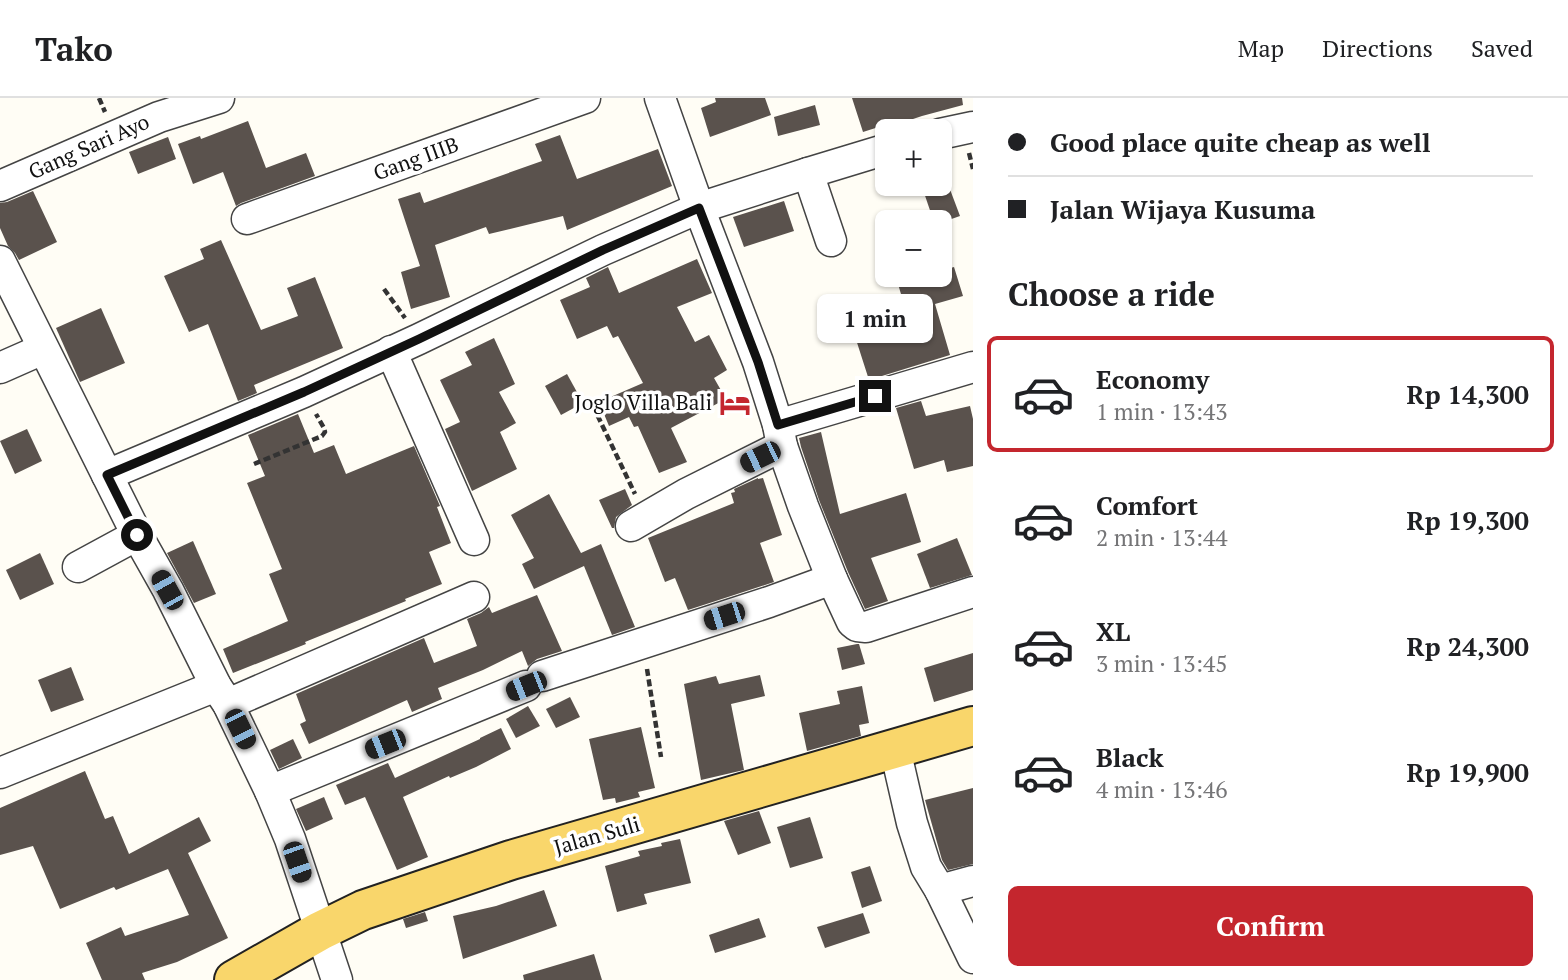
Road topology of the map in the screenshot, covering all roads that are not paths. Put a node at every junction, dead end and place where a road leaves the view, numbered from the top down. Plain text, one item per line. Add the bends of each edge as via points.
1 (219, 98) edge
2 (585, 98) edge
3 (660, 98) edge
4 (973, 127) edge
5 (952, 131) edge
6 (875, 153) edge
7 (808, 173) junction
8 (0, 186) edge
9 (699, 208) junction
10 (247, 219) dead end
11 (831, 241) dead end
12 (0, 261) edge
13 (43, 349) junction
14 (391, 351) junction
15 (973, 367) edge
16 (0, 368) edge
17 (780, 435) junction
18 (107, 475) junction
19 (638, 521) road end
20 (137, 535) junction
21 (474, 540) dead end
22 (78, 567) dead end
23 (832, 579) junction
24 (973, 592) edge
25 (474, 597) dead end
26 (222, 695) junction
27 (973, 726) edge
28 (895, 750) junction
29 (0, 773) edge
30 (270, 790) junction
31 (973, 881) edge
32 (940, 890) junction
33 (320, 931) junction
34 (973, 958) edge
35 (234, 980) edge
36 (337, 980) edge

1 - 8 street, Gang Sari Ayo via 159,117
2 - 10 street, Gang IIIB
3 - 9 street
4 - 5 street
6 - 7 street
7 - 9 street
7 - 11 street
9 - 14 street
9 - 17 street via 758,362
12 - 13 street
13 - 16 street
13 - 18 street
14 - 18 street
14 - 21 street
15 - 17 street
17 - 19 street
17 - 23 street
18 - 20 street
20 - 22 street
20 - 26 street
23 - 24 street via 852,622 866,627
23 - 30 street via 534,681
25 - 26 street
26 - 29 street
26 - 30 street
27 - 28 main road, Jalan Suli
28 - 32 street via 919,846
28 - 33 main road, Jalan Suli via 511,860 363,910
30 - 33 street
31 - 32 street
32 - 34 street
33 - 35 main road, Jalan Suli
33 - 36 street

